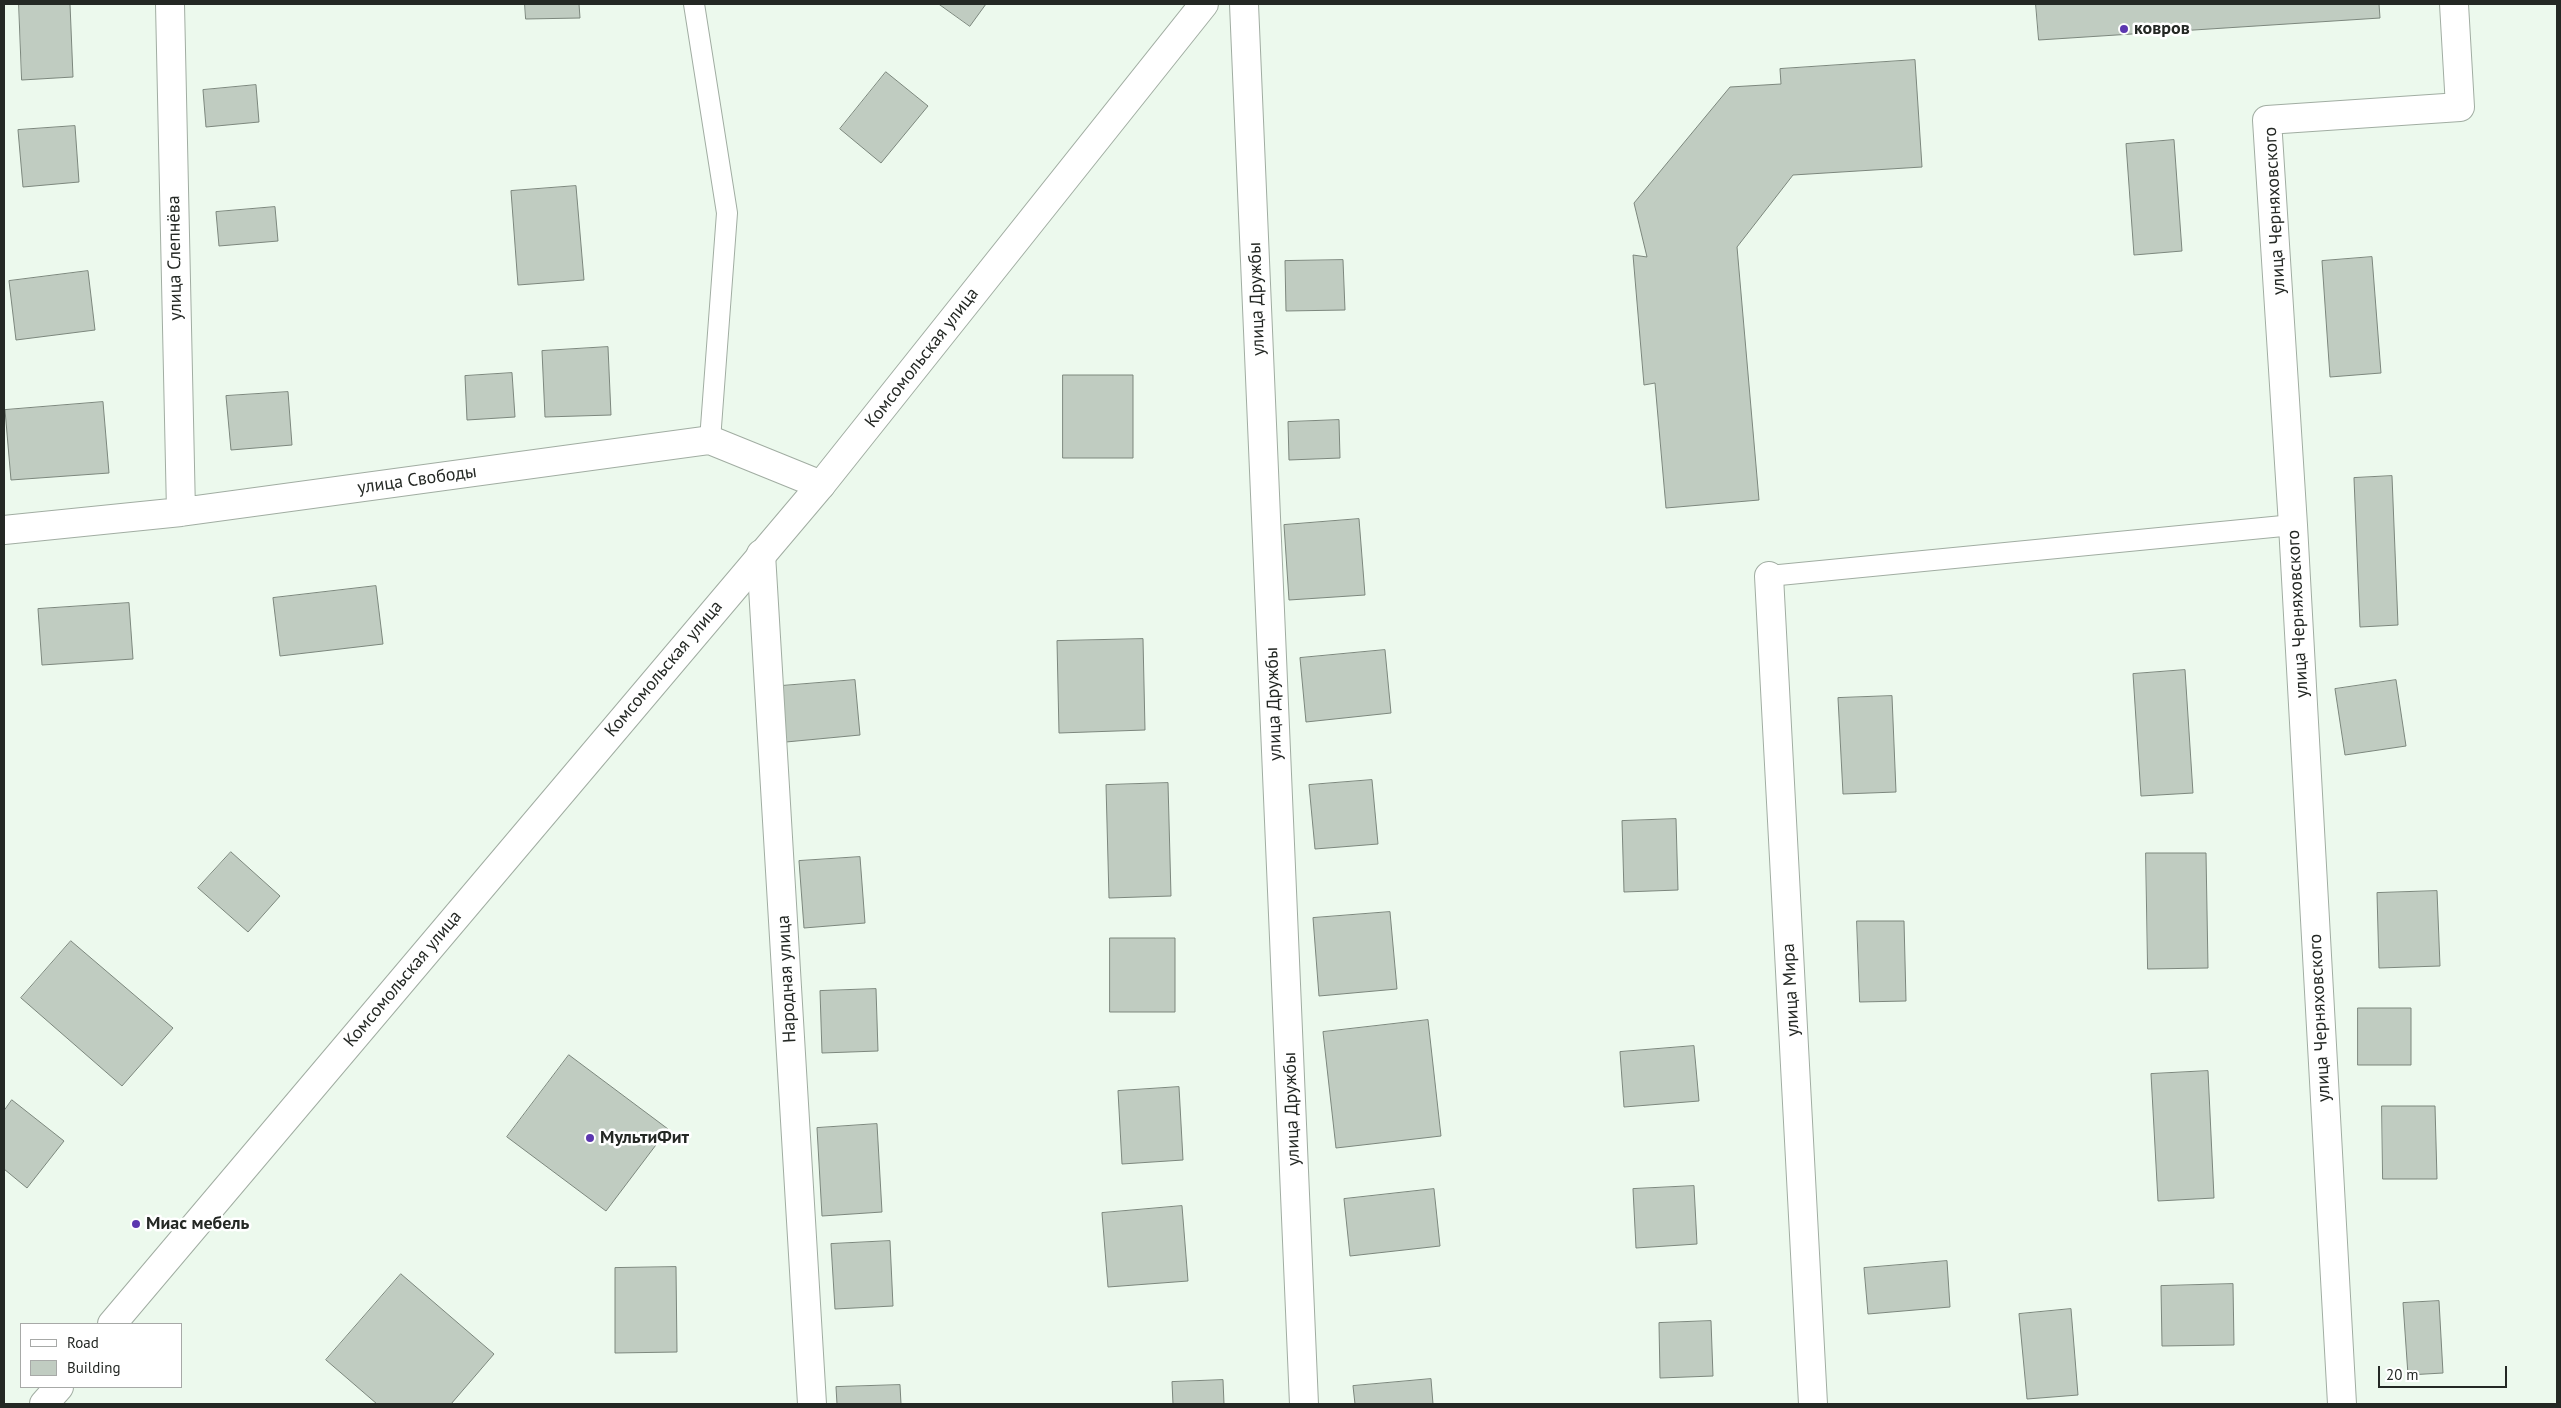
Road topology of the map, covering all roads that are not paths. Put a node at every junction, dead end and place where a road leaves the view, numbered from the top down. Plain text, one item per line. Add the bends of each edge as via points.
1 (170, 4) edge
2 (694, 4) edge
3 (1204, 4) edge
4 (1244, 4) edge
5 (2454, 4) edge
6 (710, 440) junction
7 (821, 485) junction
8 (181, 512) junction
9 (2293, 525) junction
10 (4, 530) edge
11 (761, 554) junction
12 (1769, 576) joint
13 (113, 1323) edge
14 (58, 1388) edge
15 (44, 1404) edge
16 (812, 1404) edge
17 (1304, 1404) edge
18 (1813, 1404) edge
19 (2342, 1404) edge

1 - 8 street, улица Слепнёва
2 - 6 lane via 727,213
3 - 7 street, Комсомольская улица
4 - 17 street, улица Дружбы
5 - 9 street, улица Черняховского via 2460,107 2267,120
6 - 7 street, улица Свободы
6 - 8 street, улица Свободы
7 - 11 street, Комсомольская улица
8 - 10 street, улица Свободы
9 - 12 lane
9 - 19 street, улица Черняховского
11 - 13 street, Комсомольская улица
11 - 16 street, Народная улица
12 - 18 street, улица Мира
14 - 15 street

